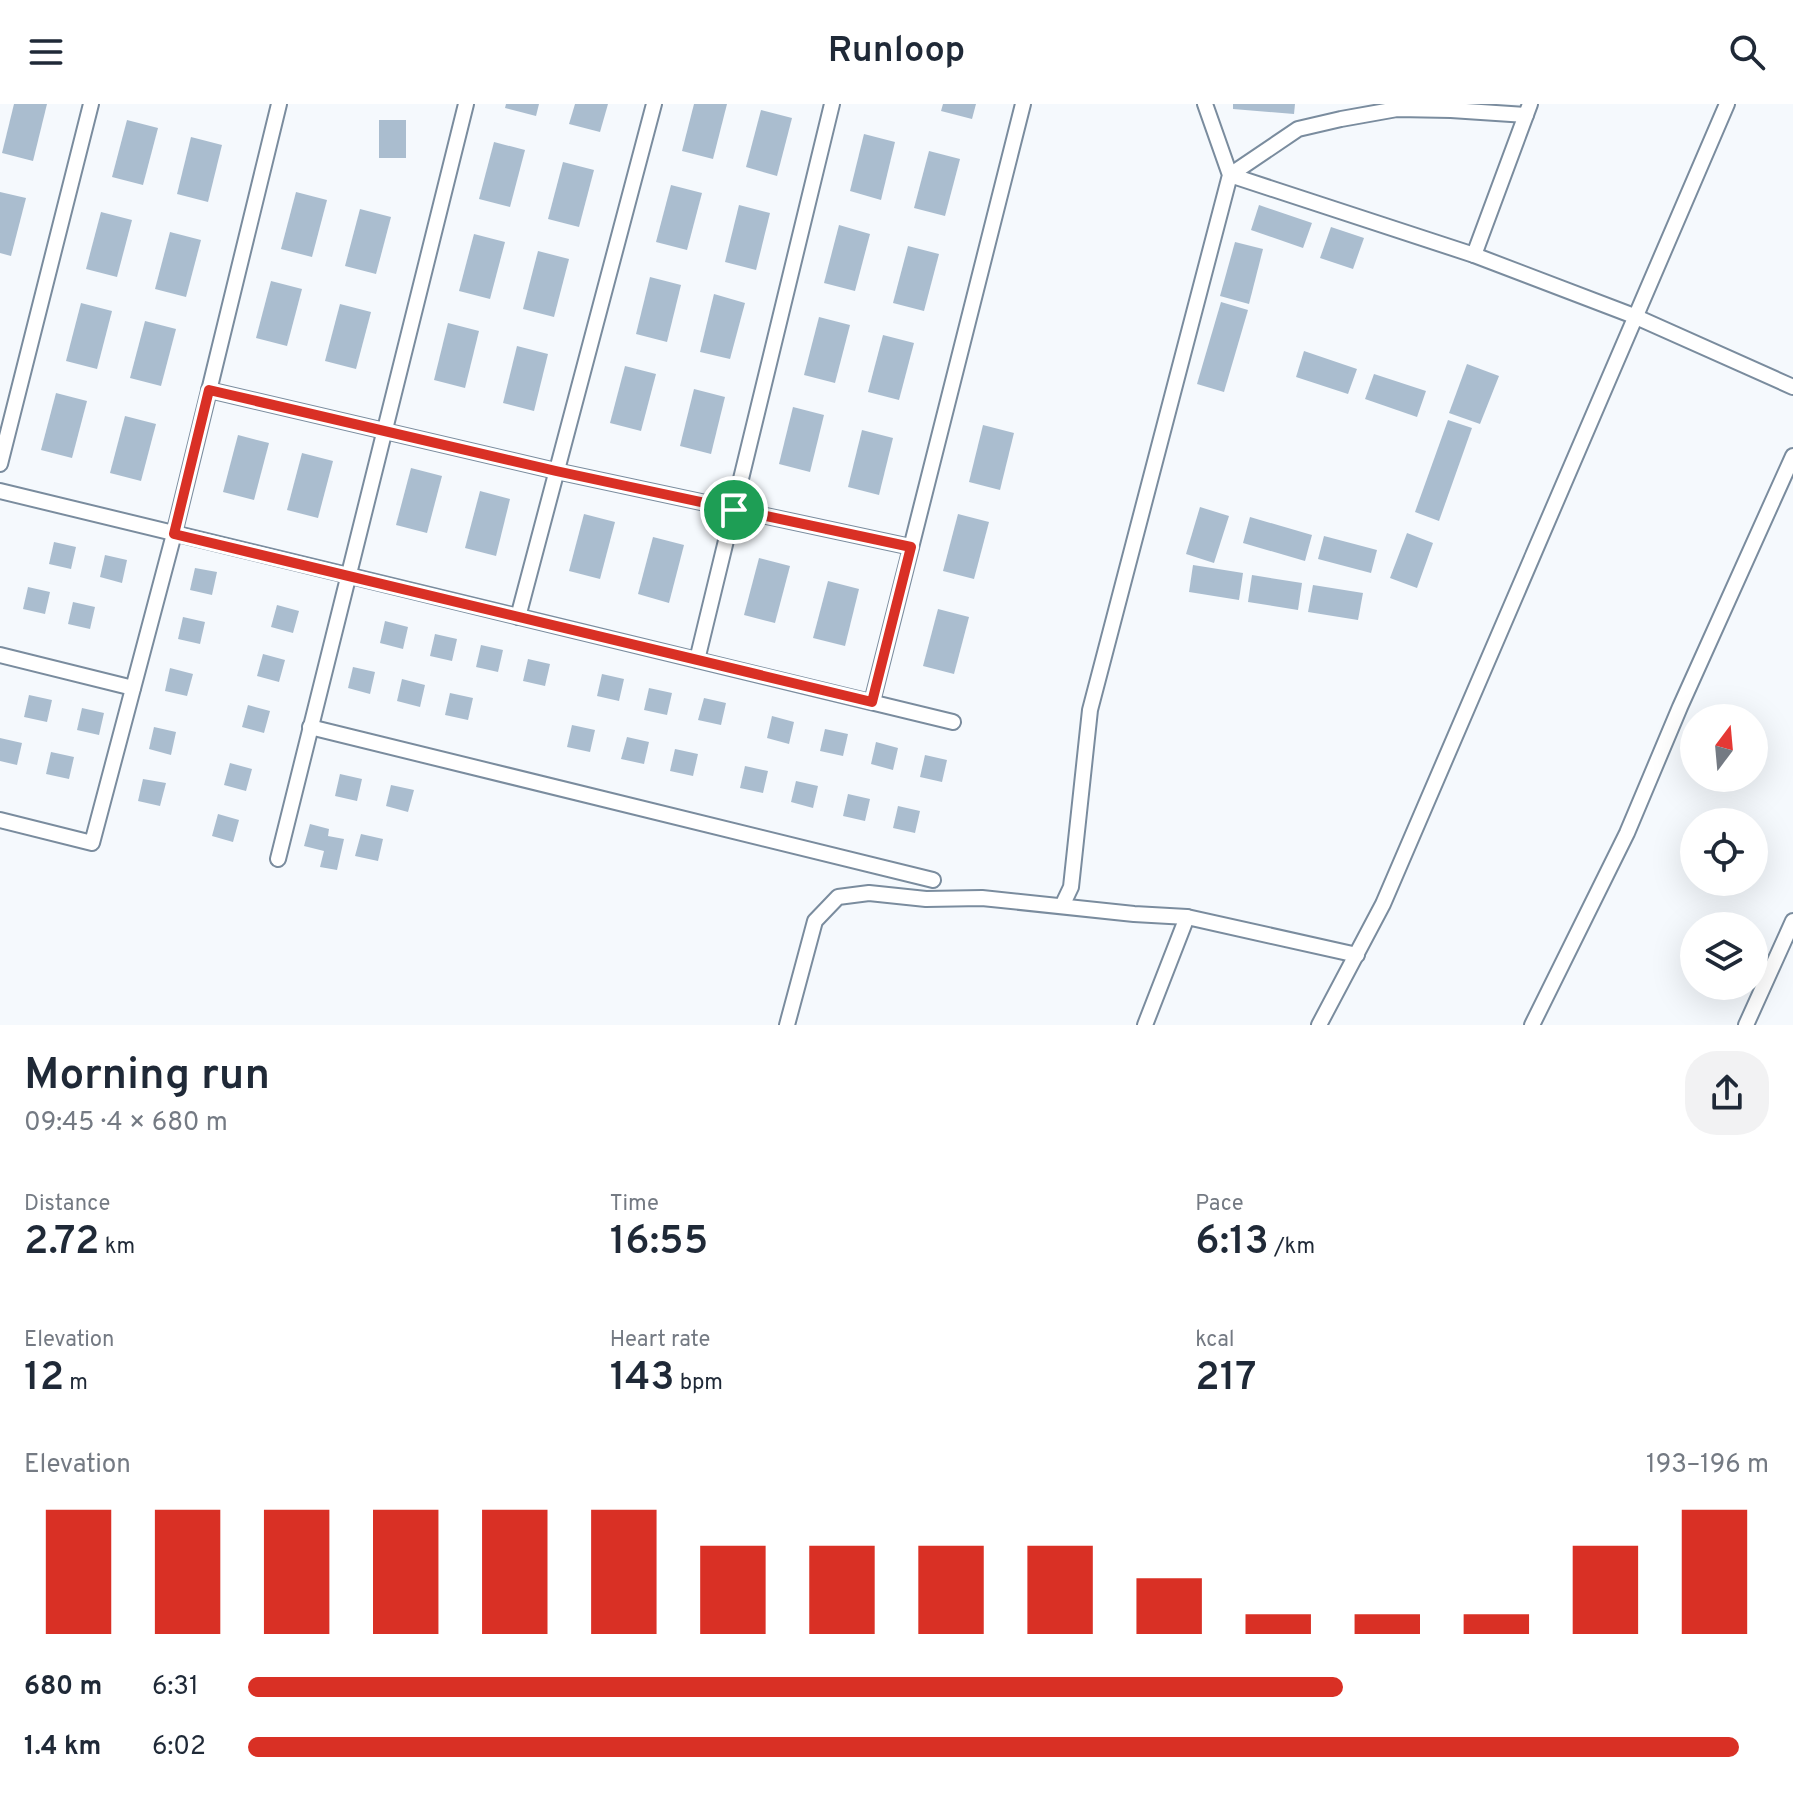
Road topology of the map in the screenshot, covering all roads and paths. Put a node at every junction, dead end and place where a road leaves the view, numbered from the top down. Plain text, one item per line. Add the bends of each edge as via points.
1 (91, 104) edge
2 (466, 104) edge
3 (654, 104) edge
4 (832, 104) edge
5 (1023, 104) edge
6 (1205, 104) edge
7 (1727, 104) edge
8 (274, 105) edge
9 (1528, 110) edge
10 (1230, 175) junction
11 (1474, 255) junction
12 (1634, 316) junction
13 (1793, 387) edge
14 (209, 390) junction
15 (384, 433) junction
16 (1793, 456) edge
17 (0, 464) edge
18 (556, 471) junction
19 (0, 491) edge
20 (734, 510) junction
21 (174, 534) junction
22 (911, 547) junction
23 (348, 576) junction
24 (518, 617) junction
25 (0, 655) edge
26 (697, 660) junction
27 (133, 688) junction
28 (872, 702) junction
29 (953, 722) dead end
30 (310, 727) junction
31 (0, 820) edge
32 (278, 859) dead end
33 (933, 880) dead end
34 (1062, 906) junction
35 (1187, 917) junction
36 (1793, 921) edge
37 (1357, 955) junction
38 (787, 1025) edge
39 (1145, 1025) edge
40 (1319, 1025) edge
41 (1532, 1025) edge
42 (1746, 1025) edge

1 - 17 street
2 - 15 street
3 - 18 street
4 - 20 street
5 - 22 street
6 - 10 street
7 - 12 street
8 - 14 street
9 - 10 street via 1397,109 1341,119 1298,129
9 - 11 street
10 - 11 street
10 - 34 street via 1090,710 1071,887
11 - 12 street
12 - 13 street
12 - 37 street
14 - 15 street
14 - 21 street
15 - 18 street
15 - 23 street
16 - 41 street via 1627,833
18 - 20 street
18 - 24 street
19 - 21 street
20 - 22 street
20 - 26 street
21 - 23 street
21 - 27 street
22 - 28 street
23 - 24 street
23 - 30 street
24 - 26 street
25 - 27 street
26 - 28 street
27 - 31 street via 92,843
28 - 29 street
30 - 32 street
30 - 33 street
34 - 35 street
34 - 38 street via 869,893 838,897 815,921
35 - 37 street
35 - 39 street
36 - 42 street
37 - 40 street

